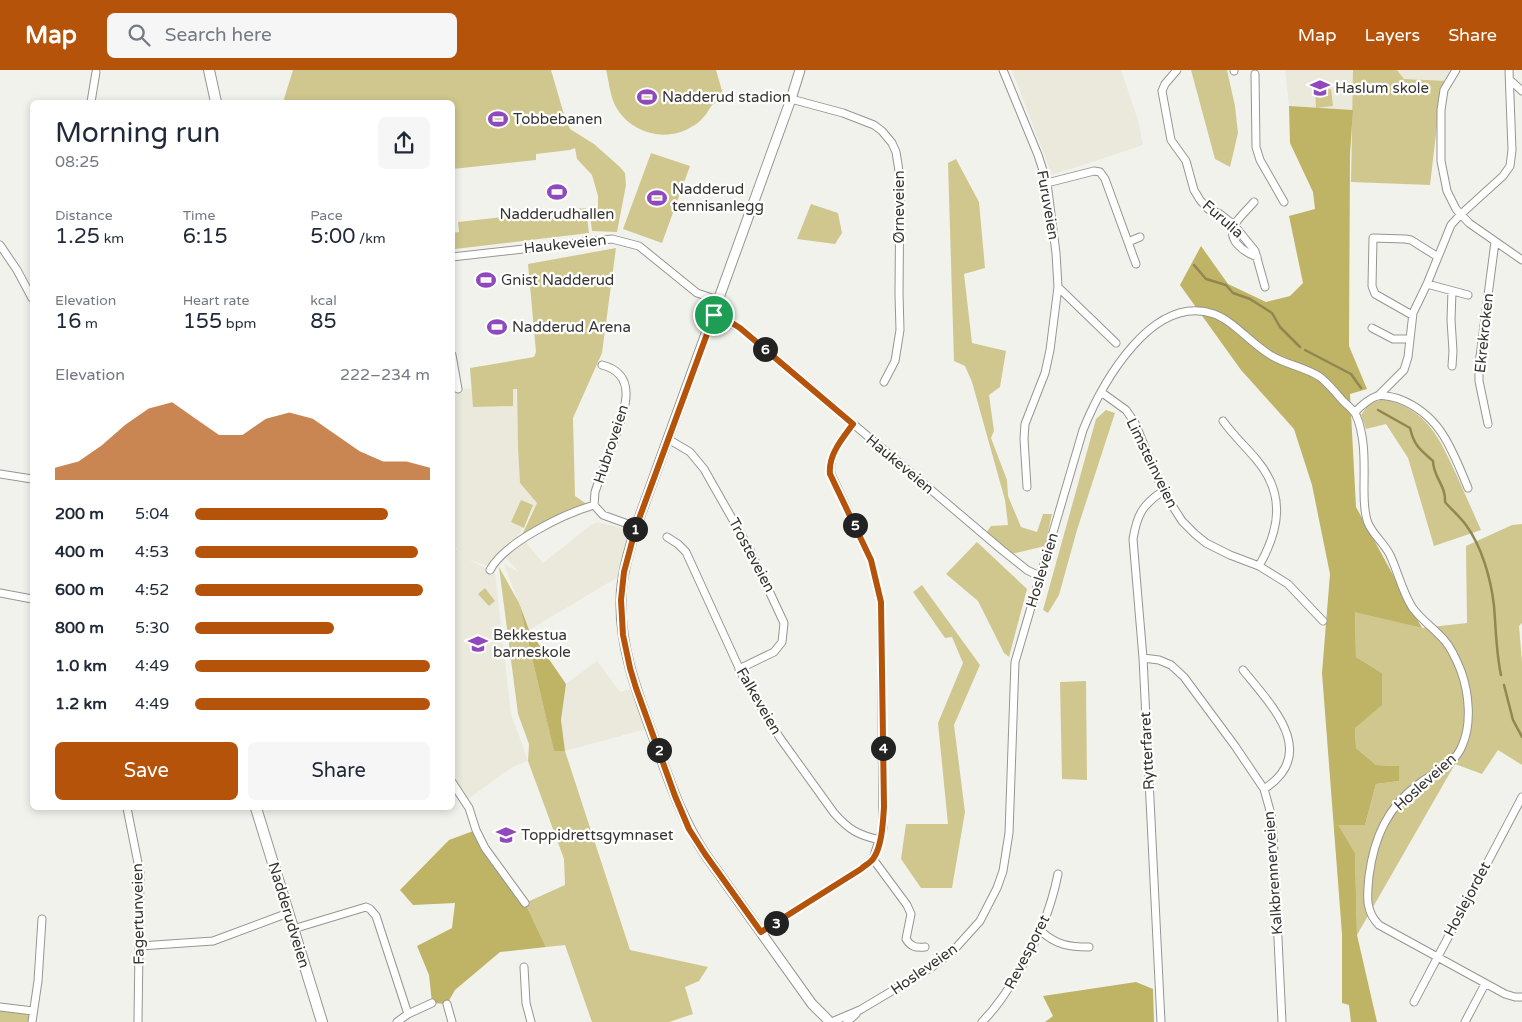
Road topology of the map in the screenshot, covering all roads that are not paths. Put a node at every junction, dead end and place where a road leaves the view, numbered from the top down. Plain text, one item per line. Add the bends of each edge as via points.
1 (209, 70) edge
2 (800, 70) edge
3 (1003, 70) edge
4 (1177, 70) edge
5 (1456, 70) edge
6 (1509, 70) edge
7 (96, 72) dead end
8 (1255, 74) dead end
9 (1510, 80) junction
10 (1522, 91) edge
11 (92, 100) edge
12 (216, 100) edge
13 (792, 100) junction
14 (1047, 183) junction
15 (1254, 202) dead end
16 (1284, 202) dead end
17 (1460, 215) junction
18 (1234, 225) junction
19 (1140, 237) dead end
20 (1128, 242) junction
21 (1495, 242) junction
22 (0, 245) edge
23 (455, 257) edge
24 (1438, 257) junction
25 (1522, 260) edge
26 (1136, 264) dead end
27 (1427, 284) junction
28 (1058, 287) junction
29 (1264, 287) dead end
30 (1452, 291) junction
31 (30, 294) edge
32 (1468, 295) dead end
33 (718, 300) junction
34 (714, 315) junction
35 (1412, 315) junction
36 (1372, 328) dead end
37 (1409, 339) junction
38 (1116, 343) dead end
39 (602, 365) dead end
40 (1452, 366) dead end
41 (455, 372) edge
42 (884, 382) dead end
43 (458, 389) dead end
44 (1101, 392) junction
45 (1378, 396) junction
46 (1355, 412) junction
47 (1223, 421) dead end
48 (853, 424) junction
49 (1488, 424) dead end
50 (668, 439) junction
51 (0, 474) edge
52 (30, 479) edge
53 (1027, 488) dead end
54 (1468, 488) dead end
55 (1163, 491) junction
56 (594, 505) junction
57 (636, 527) junction
58 (667, 537) dead end
59 (1259, 566) junction
60 (490, 570) dead end
61 (1039, 576) junction
62 (0, 593) edge
63 (30, 599) edge
64 (1323, 621) dead end
65 (1143, 658) junction
66 (739, 669) junction
67 (1243, 670) dead end
68 (455, 787) edge
69 (1264, 790) junction
70 (1522, 797) edge
71 (127, 810) edge
72 (257, 810) edge
73 (880, 840) junction
74 (873, 859) junction
75 (1058, 874) dead end
76 (524, 903) dead end
77 (288, 913) junction
78 (42, 919) dead end
79 (293, 929) junction
80 (1041, 931) junction
81 (761, 932) junction
82 (140, 946) junction
83 (925, 947) dead end
84 (1089, 947) dead end
85 (1436, 957) junction
86 (524, 967) dead end
87 (1485, 984) junction
88 (1522, 997) edge
89 (1414, 1002) dead end
90 (432, 1003) dead end
91 (447, 1004) dead end
92 (0, 1007) edge
93 (860, 1010) junction
94 (33, 1011) junction
95 (408, 1014) junction
96 (829, 1021) edge
97 (32, 1022) edge
98 (138, 1022) edge
99 (322, 1022) edge
100 (397, 1022) edge
101 (452, 1022) edge
102 (531, 1022) edge
103 (847, 1022) edge
104 (982, 1022) edge
105 (1160, 1022) edge
106 (1282, 1022) edge
107 (1465, 1022) edge

1 - 12 main road
2 - 13 street
3 - 14 street, Furuveien
4 - 18 street, Furulia via 1162,91 1169,136 1186,160 1200,200
5 - 17 street via 1442,99 1441,161 1447,191
6 - 9 street
7 - 11 street
8 - 16 street via 1256,147
9 - 10 street
9 - 17 street via 1510,166
13 - 33 street
13 - 42 street, Ørneveien via 874,125 892,143 896,152 900,177 900,330 895,362
14 - 20 street via 1100,172
14 - 28 street, Furuveien
15 - 18 street
17 - 21 street
17 - 24 street via 1451,225
18 - 29 street, Furulia via 1257,257
19 - 20 street
20 - 26 street
21 - 25 street
21 - 49 street, Ekrekroken via 1479,364 1479,381
22 - 31 street
23 - 33 street, Haukeveien via 612,238 639,246 697,293
24 - 27 street
24 - 35 street via 1405,238 1372,238 1372,286 1375,294
27 - 30 street, Ekrekroken
27 - 35 street
28 - 38 street
28 - 53 street, Furuveien via 1045,373 1025,424
30 - 32 street, Ekrekroken
30 - 40 street, Ekrekroken
33 - 34 street
34 - 48 street, Haukeveien via 740,328
34 - 50 street
35 - 37 street
36 - 37 street via 1393,339
37 - 45 street via 1404,370
39 - 56 street, Hubroveien via 616,372 624,381 626,406 595,492
41 - 43 street
44 - 46 street, Hosleveien via 1118,364 1143,337 1173,315 1194,311 1217,315 1272,356 1320,378
44 - 55 street, Limsteinveien via 1126,410 1135,423
44 - 61 street, Hosleveien via 1083,430
45 - 46 street
45 - 54 street via 1406,402 1436,424 1446,438
46 - 85 street, Hosleveien via 1363,443 1364,502 1369,524 1388,552 1413,608 1446,642 1465,684 1467,716 1463,745 1457,755 1418,784 1392,810 1375,844 1369,882 1368,911 1371,918
47 - 59 street via 1267,473 1274,493 1276,526 1273,540
48 - 61 street, Haukeveien via 1002,550
48 - 73 street via 838,444 829,465 830,474 871,560 881,602 884,807
50 - 57 street
50 - 66 street, Trosteveien via 690,452 704,470 750,550 784,623 782,642 774,652
51 - 52 street
55 - 59 street, Limsteinveien via 1182,521 1206,543
55 - 65 street, Rytterfaret via 1144,506 1136,521 1133,539
56 - 57 street via 603,515
56 - 60 street via 542,527 506,552
57 - 81 street via 624,572 621,600 623,635 630,668 686,823
58 - 66 street, Falkeveien via 686,552
59 - 64 street, Limsteinveien via 1288,584
61 - 93 street, Hosleveien via 1015,662 1009,833 1004,871 997,888 980,921 953,951
62 - 63 street
65 - 69 street, Kalkbrennerveien via 1171,665 1184,677
65 - 105 street, Rytterfaret
66 - 73 street, Falkeveien via 780,738 834,813 852,831
67 - 69 street via 1274,709 1288,735 1286,768
68 - 76 street via 485,848
69 - 106 street, Kalkbrennerveien via 1273,834
70 - 85 street, Hoslejordet
71 - 82 street, Fagertunveien via 140,873
72 - 77 main road, Nadderudveien
73 - 74 street
74 - 81 street
74 - 83 street via 911,914 906,939 910,946
75 - 80 street, Revesporet
77 - 79 main road, Nadderudveien
77 - 82 street via 213,941
78 - 94 street
79 - 95 street via 366,907 370,909 376,916
79 - 99 main road, Nadderudveien
80 - 84 street via 1065,946
80 - 104 street, Revesporet via 1005,996
81 - 96 street via 813,1005
82 - 98 street, Fagertunveien
85 - 87 street, Hosleveien
85 - 89 street, Hoslejordet
86 - 102 street via 526,1003
87 - 88 street, Hosleveien via 1515,998
87 - 107 street
90 - 95 street
91 - 101 street
92 - 94 street
93 - 96 street, Hosleveien
93 - 103 street, Hosleveien
94 - 97 street
95 - 100 street

